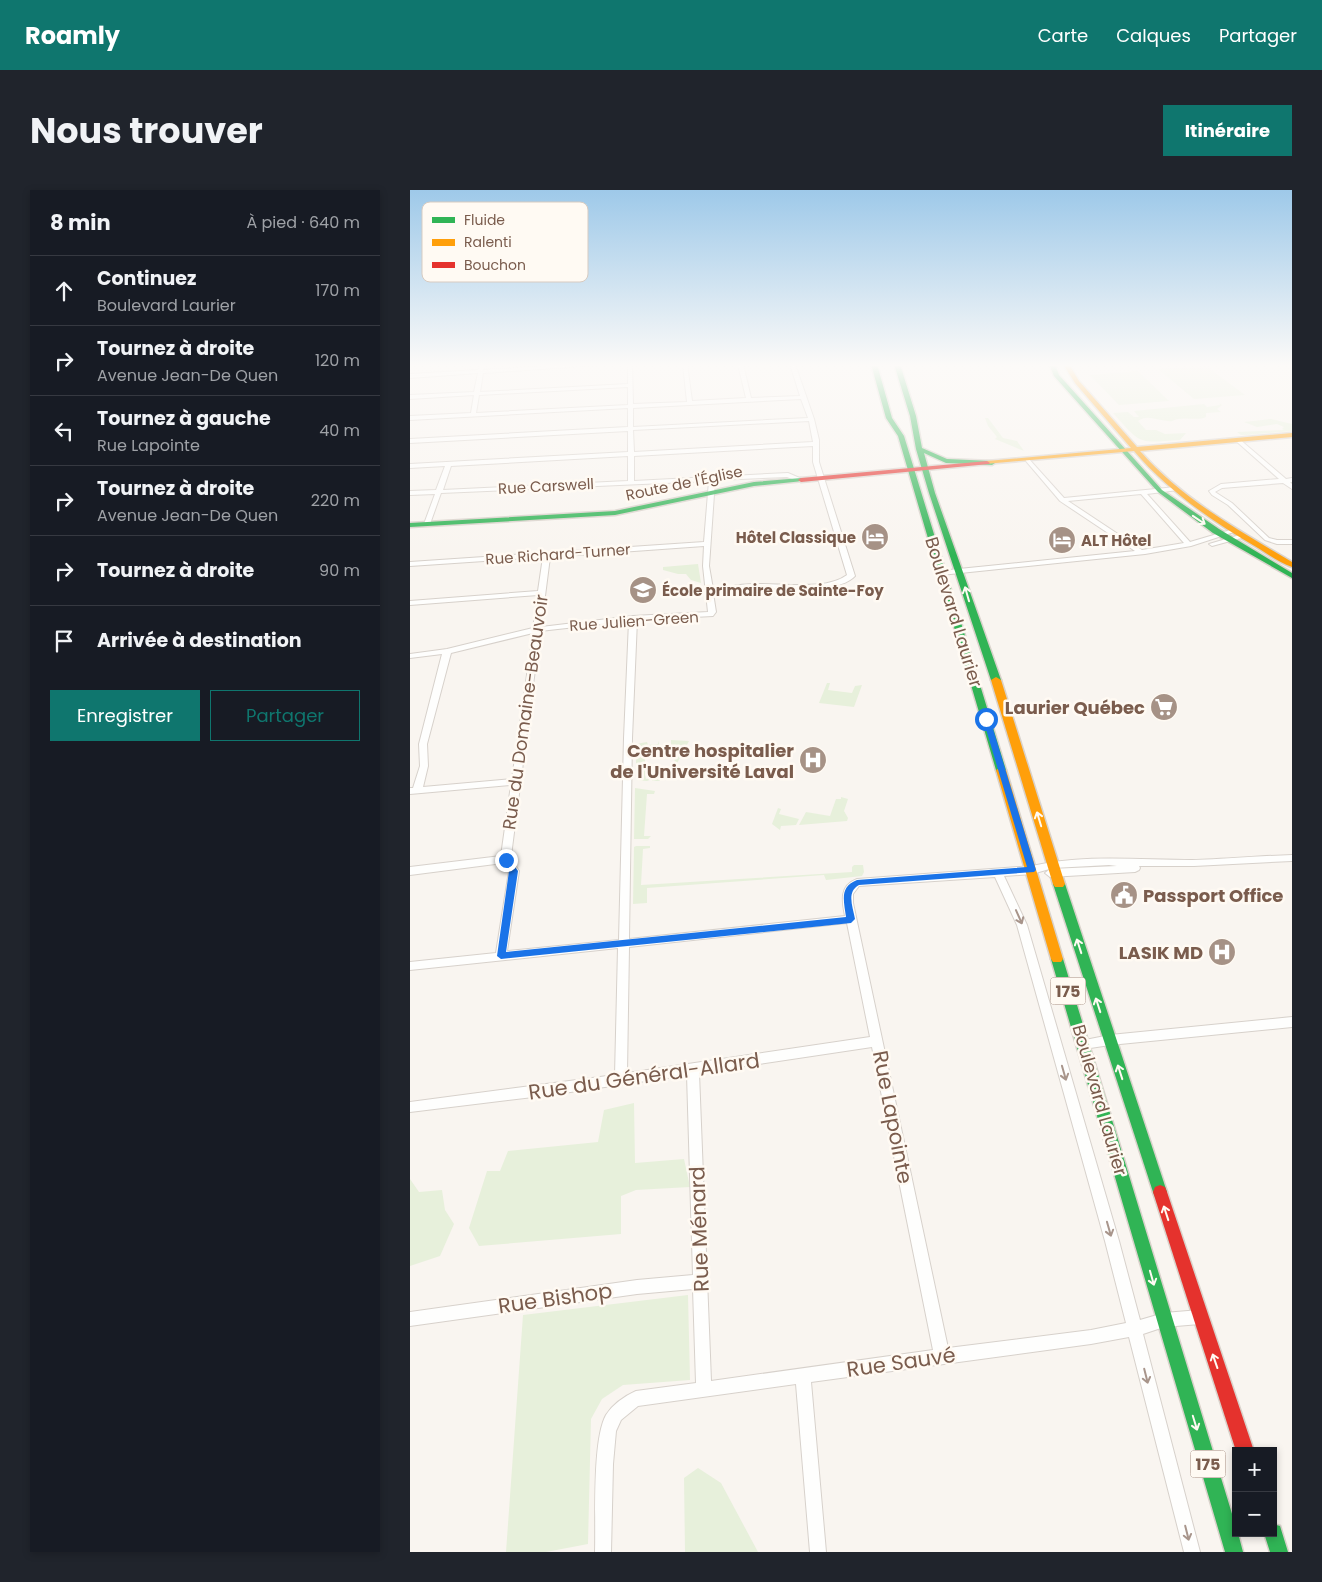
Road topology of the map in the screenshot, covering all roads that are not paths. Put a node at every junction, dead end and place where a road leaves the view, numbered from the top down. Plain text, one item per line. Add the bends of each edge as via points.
1 (658, 428) edge
2 (813, 428) edge
3 (895, 428) edge
4 (916, 428) edge
5 (1109, 428) edge
6 (1113, 428) edge
7 (632, 429) junction
8 (1292, 435) edge
9 (1238, 440) junction
10 (410, 441) edge
11 (816, 444) junction
12 (919, 449) junction
13 (1131, 450) junction
14 (632, 454) junction
15 (1028, 460) junction
16 (992, 463) junction
17 (449, 464) junction
18 (410, 466) edge
19 (925, 469) junction
20 (911, 470) junction
21 (712, 478) junction
22 (820, 478) junction
23 (800, 480) junction
24 (1284, 480) junction
25 (1292, 480) edge
26 (631, 481) junction
27 (1292, 487) edge
28 (1176, 489) junction
29 (1160, 491) junction
30 (440, 492) junction
31 (711, 492) junction
32 (410, 493) edge
33 (1143, 493) junction
34 (1062, 500) junction
35 (427, 524) junction
36 (410, 525) edge
37 (1232, 535) junction
38 (1292, 542) edge
39 (707, 544) junction
40 (1189, 545) junction
41 (1169, 549) junction
42 (1140, 552) junction
43 (547, 555) junction
44 (410, 564) edge
45 (1292, 565) edge
46 (960, 572) junction
47 (943, 574) junction
48 (1292, 576) edge
49 (710, 591) junction
50 (541, 593) junction
51 (410, 603) edge
52 (633, 618) junction
53 (536, 631) junction
54 (447, 651) junction
55 (410, 656) edge
56 (516, 782) junction
57 (414, 791) edge
58 (1292, 858) edge
59 (506, 860) junction
60 (1032, 870) junction
61 (1055, 870) junction
62 (410, 871) edge
63 (998, 873) junction
64 (851, 919) junction
65 (624, 942) junction
66 (501, 956) junction
67 (410, 966) edge
68 (1292, 1022) edge
69 (1110, 1040) junction
70 (877, 1042) junction
71 (1084, 1044) junction
72 (693, 1069) junction
73 (621, 1080) junction
74 (410, 1107) edge
75 (701, 1282) junction
76 (1200, 1317) junction
77 (410, 1319) edge
78 (1164, 1320) junction
79 (1134, 1329) junction
80 (942, 1356) junction
81 (803, 1376) junction
82 (704, 1389) junction
83 (1244, 1447) edge
84 (1274, 1537) edge
85 (603, 1552) edge
86 (818, 1552) edge
87 (1192, 1552) edge
88 (1234, 1552) edge
89 (1279, 1552) edge

1 - 7 street
2 - 11 street
3 - 20 main road, Boulevard Laurier / 175
4 - 12 main road, Boulevard Laurier / 175
5 - 13 main road
6 - 13 main road
7 - 10 street
7 - 14 street
8 - 9 main road, Route de l'Église
9 - 13 main road, Route de l'Église
9 - 24 street
11 - 14 street
11 - 22 street
12 - 16 main road via 944,462
12 - 19 main road, Boulevard Laurier / 175
13 - 15 main road, Route de l'Église
13 - 28 main road
13 - 29 main road
14 - 17 street
14 - 26 street
15 - 16 main road, Route de l'Église
15 - 34 street
16 - 19 main road, Route de l'Église
17 - 18 street
17 - 30 street
19 - 20 main road, Route de l'Église
19 - 46 main road, Boulevard Laurier / 175
20 - 22 main road, Route de l'Église
20 - 47 main road, Boulevard Laurier / 175
21 - 23 street, Rue Carswell via 788,475
21 - 26 street, Rue Carswell
21 - 31 street
22 - 23 main road, Route de l'Église
22 - 49 street via 851,576 848,580 835,584 754,586
23 - 31 main road, Route de l'Église via 744,485
24 - 25 street
24 - 27 street
24 - 38 street via 1212,490 1267,539
26 - 30 street, Rue Carswell
28 - 29 street
28 - 37 main road
29 - 33 street
29 -> 37 main road via 1182,508
30 - 32 street, Rue Carswell
30 - 35 street
31 - 35 main road, Route de l'Église via 615,513
31 - 39 street
33 - 34 street
33 - 40 street
34 - 42 street
35 - 36 main road, Route de l'Église
37 - 40 street
37 - 41 street via 1198,547
37 - 45 main road
37 - 48 main road
39 - 43 street, Rue Richard-Turner
39 - 49 street
40 - 41 street
41 - 42 street
42 - 46 street
43 - 44 street, Rue Richard-Turner
43 - 50 street, Rue du Domaine-Beauvoir
46 - 47 street
61 -> 46 main road, Boulevard Laurier / 175
47 - 60 main road, Boulevard Laurier / 175
49 - 52 street, Rue Julien-Green via 710,614
50 - 51 street
50 - 53 street, Rue du Domaine-Beauvoir
52 - 53 street, Rue Julien-Green
52 - 65 street
53 - 54 street, Rue Julien-Green
53 - 56 street, Rue du Domaine-Beauvoir
54 - 55 street, Rue Julien-Green
54 - 57 street via 423,744 424,766
56 - 57 street
56 - 59 street, Rue du Domaine-Beauvoir
58 - 61 street
59 - 62 street
59 - 66 street, Rue du Domaine-Beauvoir via 514,871
60 - 61 street
60 - 63 street
60 - 71 main road, Boulevard Laurier / 175
69 -> 61 main road, Boulevard Laurier / 175
63 - 64 street, Rue Lapointe via 857,882 847,894
63 -> 79 street, Boulevard Laurier via 1022,925
64 - 65 street
64 - 70 street, Rue Lapointe
65 - 66 street
65 - 73 street
66 - 67 street
68 - 69 street
69 - 71 street
76 -> 69 main road, Boulevard Laurier / 175
70 - 72 street, Rue du Général-Allard
70 - 80 street, Rue Lapointe
71 -> 78 main road, Boulevard Laurier / 175
72 - 73 street, Rue du Général-Allard
72 - 75 street, Rue Ménard
73 - 74 street, Rue du Général-Allard
75 - 77 street, Rue Bishop via 637,1287
75 - 82 street, Rue Ménard
76 - 78 street, Rue Sauvé
83 -> 76 main road, Boulevard Laurier / 175
78 - 79 street, Rue Sauvé
78 -> 88 main road, Boulevard Laurier / 175
79 - 80 street, Rue Sauvé
79 -> 87 street, Boulevard Laurier
80 - 81 street, Rue Sauvé
81 - 82 street, Rue Sauvé
81 - 86 street
82 - 85 street, Rue Sauvé via 636,1399 623,1407 610,1423
84 - 89 main road

